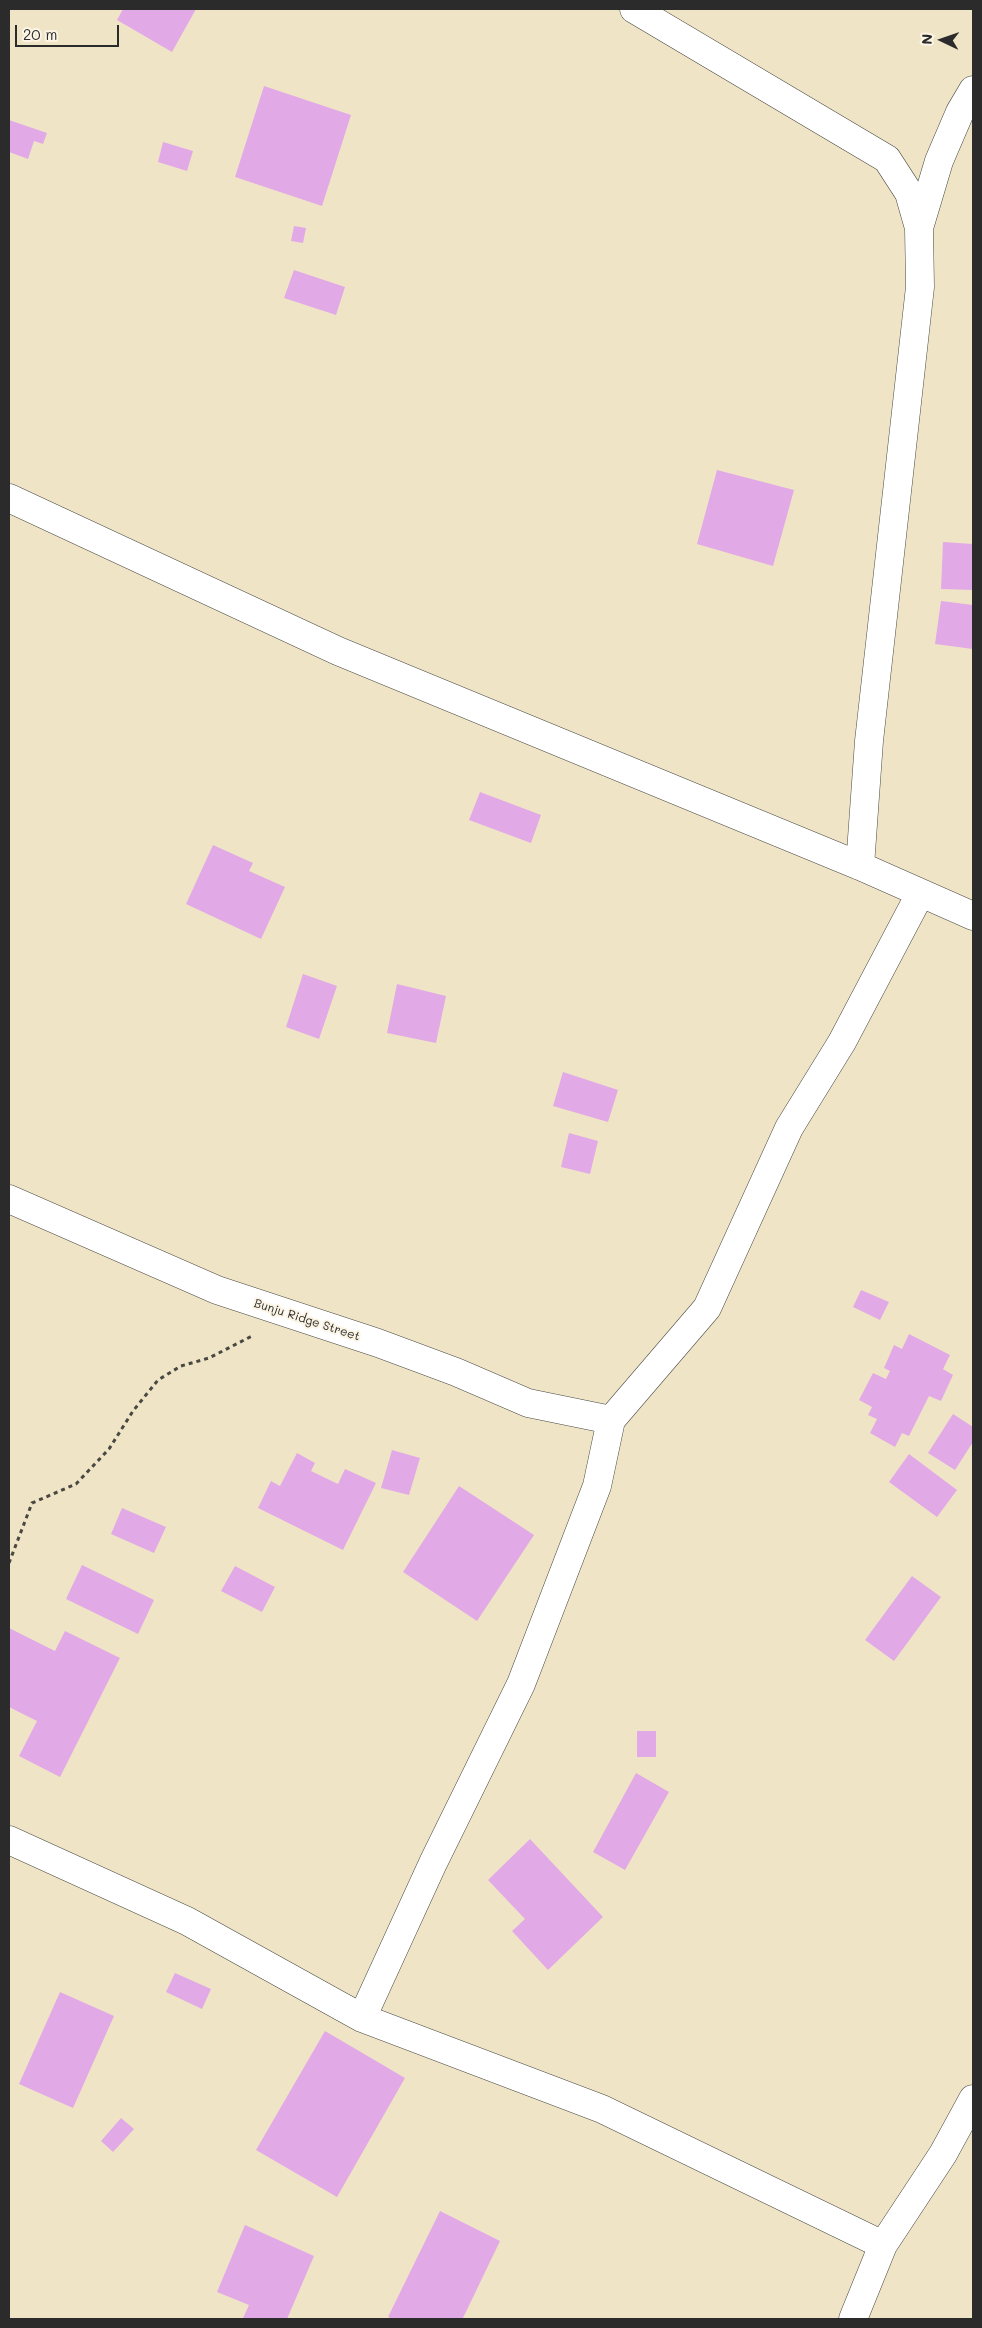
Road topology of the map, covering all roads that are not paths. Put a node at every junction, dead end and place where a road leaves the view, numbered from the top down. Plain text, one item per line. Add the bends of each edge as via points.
1 (634, 9) edge
2 (973, 90) edge
3 (919, 228) junction
4 (9, 498) edge
5 (860, 866) junction
6 (920, 894) junction
7 (973, 916) edge
8 (9, 1198) edge
9 (611, 1420) junction
10 (9, 1840) edge
11 (362, 2018) junction
12 (973, 2099) edge
13 (883, 2246) junction
14 (853, 2319) edge

1 - 3 street via 887,159 909,193
2 - 3 street via 939,161
3 - 5 street via 920,287 869,741
4 - 5 street via 338,651
5 - 6 street
6 - 7 street
6 - 9 street via 842,1042 789,1128 707,1308
8 - 9 street, Bunju Ridge Street via 217,1290 378,1342 528,1403
9 - 11 street via 597,1486 522,1684 433,1863
10 - 11 street via 187,1921
11 - 13 street via 602,2109
12 - 13 street via 943,2154
13 - 14 street

